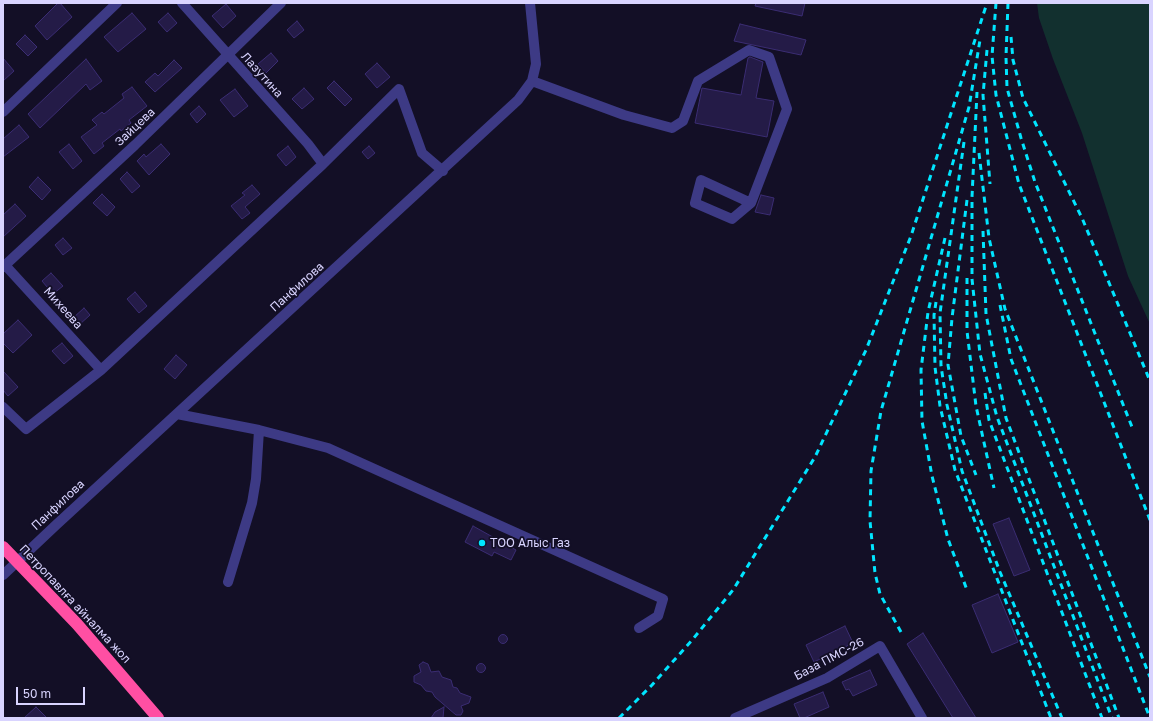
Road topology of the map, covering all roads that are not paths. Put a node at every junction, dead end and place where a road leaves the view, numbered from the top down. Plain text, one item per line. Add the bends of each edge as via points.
1 (117, 3) edge
2 (182, 3) edge
3 (281, 3) edge
4 (530, 3) edge
5 (228, 56) junction
6 (532, 81) junction
7 (3, 112) edge
8 (323, 164) junction
9 (443, 171) junction
10 (751, 203) junction
11 (3, 252) edge
12 (6, 264) edge
13 (101, 370) junction
14 (3, 407) edge
15 (177, 414) junction
16 (259, 430) junction
17 (3, 547) edge
18 (17, 561) junction
19 (3, 575) edge
20 (228, 582) dead end
21 (639, 628) dead end
22 (158, 718) edge
23 (736, 718) edge
24 (922, 718) edge

1 - 7 street
2 - 5 street, Лазутина
3 - 5 street, Зайцева
4 - 6 street, Панфилова via 536,50
5 - 8 street, Лазутина
5 - 12 street, Зайцева
6 - 9 street, Панфилова via 518,100
6 - 10 street via 624,115 672,128 683,121 698,81 749,50 768,57 787,109
8 - 9 street via 399,89 422,153
8 - 13 street
9 - 15 street, Панфилова
10 - 10 street via 732,219 695,202 701,180
11 - 12 street, Михеева
12 - 13 street, Михеева
13 - 14 street via 26,429
15 - 16 street
15 - 18 street, Панфилова
16 - 20 street via 252,503
16 - 21 street via 328,448 663,599 658,616
17 - 18 highway, Петропавлға айналма жол
18 - 19 street, Панфилова
18 - 22 highway, Петропавлға айналма жол via 77,624
23 - 24 street, База ПМС-26 via 826,678 880,646

